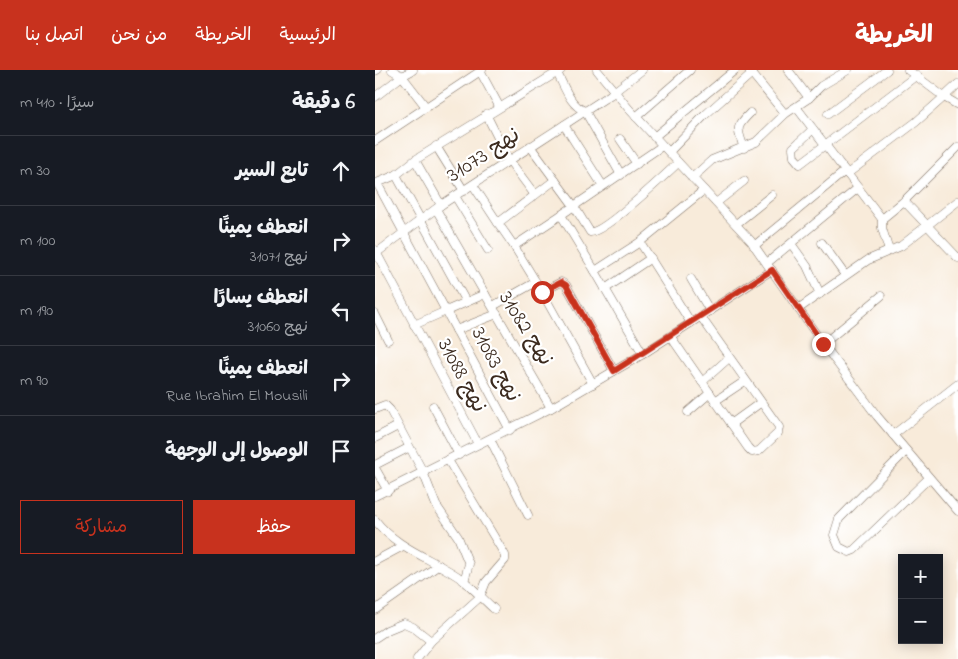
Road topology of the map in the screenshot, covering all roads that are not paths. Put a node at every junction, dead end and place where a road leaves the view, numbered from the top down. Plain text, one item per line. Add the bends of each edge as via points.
1 (392, 70) edge
2 (413, 70) edge
3 (609, 70) edge
4 (642, 70) edge
5 (690, 70) edge
6 (735, 70) edge
7 (788, 70) edge
8 (847, 70) edge
9 (887, 70) edge
10 (908, 70) edge
11 (481, 71) edge
12 (559, 71) edge
13 (751, 72) edge
14 (600, 73) edge
15 (917, 75) junction
16 (402, 76) junction
17 (958, 84) edge
18 (616, 91) junction
19 (375, 97) edge
20 (944, 97) junction
21 (809, 98) junction
22 (958, 105) edge
23 (499, 106) junction
24 (426, 107) junction
25 (797, 108) junction
26 (585, 111) junction
27 (750, 112) dead end
28 (486, 114) junction
29 (785, 114) junction
30 (828, 114) dead end
31 (636, 117) junction
32 (564, 125) junction
33 (813, 129) junction
34 (654, 137) junction
35 (620, 139) dead end
36 (375, 141) edge
37 (825, 144) junction
38 (437, 146) junction
39 (530, 146) junction
40 (662, 146) junction
41 (958, 147) edge
42 (745, 148) junction
43 (669, 152) junction
44 (415, 160) junction
45 (509, 160) junction
46 (678, 163) junction
47 (637, 164) junction
48 (846, 172) junction
49 (621, 174) junction
50 (396, 175) junction
51 (692, 178) junction
52 (555, 180) junction
53 (744, 181) dead end
54 (376, 182) edge
55 (473, 185) junction
56 (603, 186) junction
57 (858, 188) junction
58 (703, 190) junction
59 (464, 191) junction
60 (535, 195) junction
61 (772, 195) dead end
62 (455, 196) junction
63 (904, 201) junction
64 (958, 201) edge
65 (716, 204) junction
66 (574, 206) junction
67 (439, 207) junction
68 (561, 215) junction
69 (421, 218) junction
70 (882, 219) junction
71 (498, 223) junction
72 (736, 224) junction
73 (926, 226) junction
74 (403, 233) junction
75 (640, 242) junction
76 (822, 243) dead end
77 (792, 244) junction
78 (514, 246) junction
79 (754, 246) junction
80 (489, 250) dead end
81 (889, 251) junction
82 (375, 252) edge
83 (651, 258) junction
84 (958, 258) edge
85 (767, 263) junction
86 (772, 270) junction
87 (595, 272) junction
88 (845, 275) junction
89 (691, 279) dead end
90 (536, 282) junction
91 (605, 289) junction
92 (485, 294) junction
93 (820, 294) junction
94 (543, 295) junction
95 (881, 296) dead end
96 (466, 302) junction
97 (798, 308) junction
98 (495, 310) junction
99 (710, 311) junction
100 (375, 314) edge
101 (448, 315) junction
102 (701, 317) junction
103 (691, 323) junction
104 (414, 325) junction
105 (456, 330) junction
106 (671, 337) junction
107 (388, 340) dead end
108 (823, 344) junction
109 (643, 354) junction
110 (729, 358) junction
111 (614, 371) junction
112 (745, 381) junction
113 (702, 382) junction
114 (593, 384) junction
115 (958, 384) edge
116 (713, 397) junction
117 (760, 403) junction
118 (433, 406) dead end
119 (551, 408) junction
120 (375, 409) edge
121 (688, 412) dead end
122 (731, 424) junction
123 (398, 426) junction
124 (510, 430) junction
125 (893, 435) junction
126 (375, 438) edge
127 (490, 439) junction
128 (478, 444) junction
129 (408, 448) junction
130 (906, 451) junction
131 (459, 455) junction
132 (448, 460) junction
133 (375, 466) edge
134 (423, 472) junction
135 (929, 478) junction
136 (388, 491) junction
137 (375, 496) edge
138 (958, 511) edge
139 (528, 515) dead end
140 (375, 521) edge
141 (403, 546) junction
142 (375, 561) edge
143 (439, 565) junction
144 (464, 581) junction
145 (480, 596) junction
146 (494, 609) dead end
147 (375, 610) edge
148 (375, 638) edge
149 (431, 641) junction
150 (417, 659) edge

1 - 16 street
2 - 16 street
3 - 14 street
4 - 18 street, نهج 31073
5 - 31 street
6 - 34 street
7 - 21 street
8 - 21 street via 821,86
9 - 30 street
10 - 15 street
11 - 23 street
11 - 24 street
12 - 23 street
12 - 26 street via 573,102
13 - 29 street
13 - 43 street
14 - 18 street
15 - 20 street
15 - 37 street
16 - 19 street
16 - 24 street
17 - 20 street
18 - 26 street, نهج 31073
18 - 31 street
20 - 22 street
20 - 48 street via 916,122
21 - 25 street
23 - 28 street
24 - 36 street
25 - 29 street
25 - 33 street
26 - 32 street, نهج 31073
26 - 49 street
27 - 42 street via 737,130
28 - 38 street
28 - 45 street
29 - 42 street via 756,142
31 - 34 street
32 - 39 street, نهج 31073
32 - 56 street
33 - 37 street
33 - 37 street via 793,148 797,162 803,164
34 - 40 street
35 - 47 street
37 - 48 street
38 - 44 street
38 - 59 street
39 - 45 street, نهج 31073
39 - 52 street
40 - 43 street
40 - 47 street
41 - 63 street
42 - 51 street via 712,160
43 - 46 street
44 - 50 street
44 - 67 street
45 - 55 street, نهج 31073
45 - 60 street
46 - 51 street
46 - 66 street via 595,232 589,230
47 - 49 street
48 - 57 street
48 - 79 street
49 - 56 street
50 - 54 street
50 - 69 street
51 - 58 street
52 - 60 street
52 - 66 street
53 - 65 street
54 - 74 street, نهج 31083
55 - 59 street, نهج 31073
55 - 71 street
56 - 66 street
57 - 70 street
57 - 77 street
58 - 65 street
58 - 75 street
59 - 62 street, نهج 31073
60 - 71 street
61 - 72 street
62 - 67 street, نهج 31073
62 - 80 street
63 - 70 street
63 - 73 street
64 - 73 street
65 - 72 street
66 - 68 street
67 - 69 street, نهج 31073
67 - 92 street
68 - 78 street
68 - 87 street
69 - 74 street, نهج 31073
69 - 96 street
70 - 81 street
71 - 78 street
72 - 79 street
73 - 81 street via 901,246
73 - 84 street
74 - 82 street, نهج 31073
74 - 101 street, نهج 31083
75 - 83 street
75 - 87 street
76 - 88 street
77 - 85 street
77 - 93 street
78 - 90 street
79 - 85 street
81 - 88 street
82 - 104 street, نهج 31088
83 - 91 street
83 - 103 street
85 - 86 street
86 - 97 street
86 - 99 street
87 - 91 street
88 - 93 street
89 - 99 street
90 - 94 street
90 - 98 street
91 - 109 street
92 - 96 street, نهج 31082
92 - 98 street, نهج 31082
93 - 97 street
94 - 111 street via 561,282 566,285
94 - 114 street
95 - 108 street
96 - 101 street, نهج 31082
97 - 108 street
98 - 105 street
98 - 119 street, نهج 31082
99 - 102 street
100 - 107 street
101 - 104 street, نهج 31082
101 - 105 street, نهج 31083
102 - 103 street
102 - 110 street
103 - 106 street
104 - 128 street, نهج 31088
105 - 124 street, نهج 31083
106 - 109 street
106 - 113 street
108 - 125 street
109 - 111 street
110 - 112 street
110 - 113 street
111 - 114 street
112 - 116 street
112 - 117 street
113 - 116 street
114 - 119 street
115 - 125 street
116 - 121 street
116 - 122 street
117 - 122 street
117 - 122 street via 779,430 759,451 753,452
118 - 131 street
119 - 124 street
120 - 123 street via 382,405 388,407
123 - 126 street
123 - 129 street
124 - 127 street
125 - 130 street
127 - 128 street
127 - 139 street
128 - 131 street
129 - 133 street
129 - 134 street
130 - 135 street
130 - 135 street via 839,519 835,541 843,550 854,550
131 - 132 street
132 - 134 street
132 - 145 street via 505,555 502,565 486,582
133 - 136 street
134 - 136 street
134 - 144 street via 436,505 468,557
135 - 138 street
136 - 137 street
140 - 141 street
141 - 142 street
141 - 143 street
143 - 144 street
143 - 147 street
144 - 145 street
145 - 146 street
145 - 149 street
148 - 149 street via 404,623
149 - 150 street

